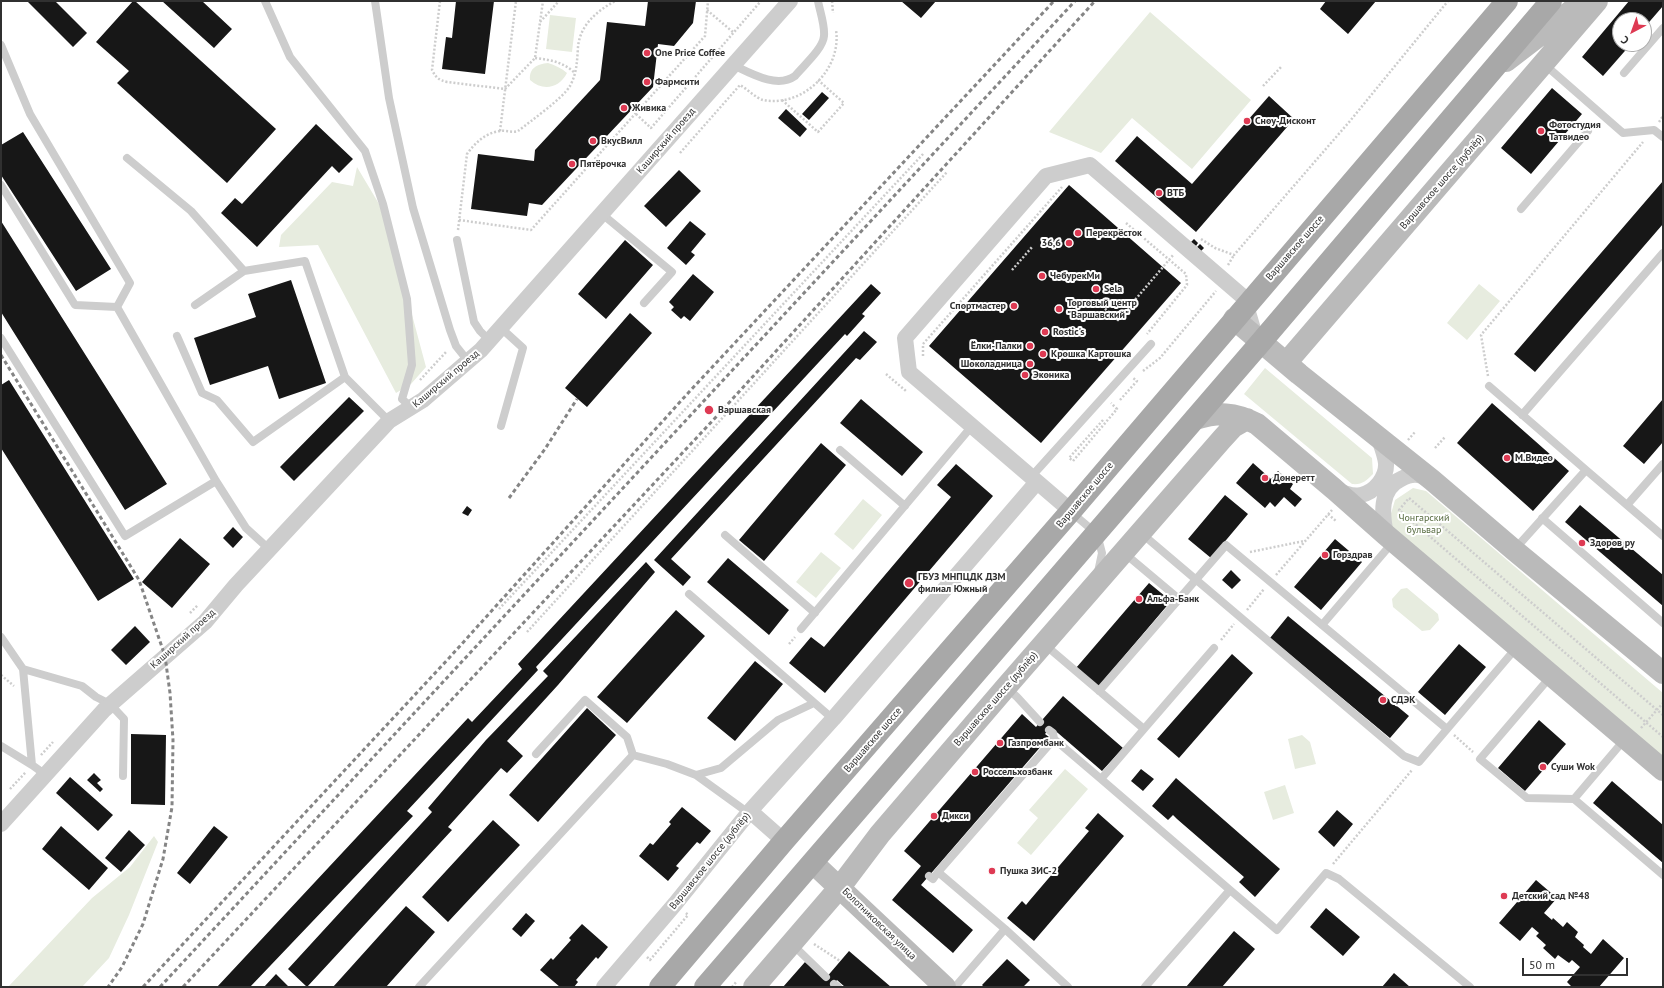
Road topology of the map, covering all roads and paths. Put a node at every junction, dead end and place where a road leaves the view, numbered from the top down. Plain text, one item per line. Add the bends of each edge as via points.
1 (264, 1) edge
2 (375, 1) edge
3 (440, 1) edge
4 (516, 1) edge
5 (543, 1) edge
6 (558, 1) edge
7 (615, 1) edge
8 (708, 1) edge
9 (761, 1) edge
10 (790, 1) edge
11 (818, 1) edge
12 (1448, 1) edge
13 (1507, 1) edge
14 (1551, 1) edge
15 (1584, 1) edge
16 (1597, 1) edge
17 (707, 10) junction
18 (540, 23) junction
19 (1663, 28) edge
20 (734, 33) junction
21 (1, 45) edge
22 (536, 58) junction
23 (1544, 64) junction
24 (733, 65) junction
25 (1282, 66) dead end
26 (575, 73) junction
27 (1624, 73) dead end
28 (1489, 74) junction
29 (818, 80) dead end
30 (1263, 86) dead end
31 (812, 87) dead end
32 (505, 89) junction
33 (782, 100) junction
34 (636, 114) junction
35 (1663, 116) edge
36 (1654, 130) junction
37 (500, 131) junction
38 (1588, 131) dead end
39 (1663, 137) edge
40 (680, 153) dead end
41 (924, 153) dead end
42 (127, 158) dead end
43 (946, 172) dead end
44 (1065, 184) dead end
45 (1, 185) edge
46 (1521, 209) dead end
47 (602, 214) junction
48 (459, 220) junction
49 (1126, 223) dead end
50 (1198, 237) dead end
51 (457, 240) joint
52 (1032, 246) dead end
53 (1663, 253) edge
54 (1169, 260) junction
55 (1012, 270) dead end
56 (244, 271) junction
57 (1216, 292) dead end
58 (1249, 302) junction
59 (644, 303) dead end
60 (195, 305) dead end
61 (1102, 306) dead end
62 (117, 307) junction
63 (1234, 319) junction
64 (501, 328) junction
65 (177, 336) dead end
66 (1, 338) edge
67 (489, 340) junction
68 (1142, 340) dead end
69 (1261, 342) junction
70 (1151, 344) dead end
71 (923, 357) dead end
72 (468, 361) junction
73 (1286, 363) junction
74 (1126, 372) junction
75 (345, 377) junction
76 (1133, 378) junction
77 (1129, 383) dead end
78 (1489, 386) joint
79 (1115, 398) dead end
80 (1120, 400) dead end
81 (412, 408) junction
82 (1522, 415) junction
83 (1195, 419) junction
84 (1247, 419) junction
85 (1103, 420) dead end
86 (389, 421) junction
87 (501, 426) dead end
88 (972, 426) junction
89 (1415, 432) dead end
90 (1377, 435) junction
91 (1444, 437) dead end
92 (1406, 441) dead end
93 (1435, 448) dead end
94 (840, 450) dead end
95 (1663, 464) edge
96 (1586, 470) junction
97 (1034, 479) junction
98 (1432, 480) junction
99 (216, 481) junction
100 (1334, 489) junction
101 (1627, 505) junction
102 (905, 506) junction
103 (1071, 511) junction
104 (1328, 514) dead end
105 (1542, 518) junction
106 (1336, 521) dead end
107 (1140, 533) junction
108 (1097, 534) junction
109 (725, 535) dead end
110 (1663, 536) edge
111 (1390, 538) junction
112 (1305, 541) dead end
113 (269, 549) junction
114 (1514, 550) junction
115 (1123, 552) junction
116 (1238, 554) junction
117 (1196, 580) junction
118 (1096, 583) junction
119 (689, 594) dead end
120 (1179, 599) junction
121 (499, 609) dead end
122 (814, 613) junction
123 (1663, 623) edge
124 (1322, 625) junction
125 (801, 628) dead end
126 (527, 632) dead end
127 (1, 637) edge
128 (1044, 644) junction
129 (1518, 646) junction
130 (1214, 648) dead end
131 (23, 669) junction
132 (1663, 673) edge
133 (1552, 675) junction
134 (1006, 687) junction
135 (1099, 691) junction
136 (814, 703) junction
137 (110, 704) junction
138 (1663, 715) edge
139 (833, 720) junction
140 (1040, 722) dead end
141 (1144, 729) junction
142 (1447, 729) junction
143 (1049, 730) dead end
144 (1663, 737) edge
145 (1626, 738) junction
146 (1054, 739) junction
147 (1, 746) edge
148 (1466, 746) dead end
149 (536, 754) dead end
150 (632, 754) junction
151 (1419, 762) junction
152 (32, 765) junction
153 (1663, 770) edge
154 (46, 775) junction
155 (696, 775) junction
156 (123, 776) dead end
157 (1101, 779) junction
158 (6, 794) dead end
159 (1574, 799) junction
160 (750, 811) junction
161 (1, 824) edge
162 (784, 841) junction
163 (813, 863) junction
164 (938, 872) junction
165 (1326, 873) junction
166 (1663, 875) edge
167 (929, 876) dead end
168 (840, 886) junction
169 (1230, 890) junction
170 (688, 915) dead end
171 (1005, 928) junction
172 (801, 942) junction
173 (650, 960) dead end
174 (840, 961) dead end
175 (826, 977) dead end
176 (419, 987) edge
177 (604, 987) edge
178 (660, 987) edge
179 (705, 987) edge
180 (754, 987) edge
181 (945, 987) edge
182 (955, 987) edge
183 (1068, 987) edge
184 (1145, 987) edge
185 (1470, 987) edge

1 - 81 lane via 290,57 365,151 383,204 407,299 412,365 402,398
2 - 72 lane via 389,98 413,208 450,330 456,346
3 - 32 path via 432,70 435,77 440,81
4 - 32 path
5 - 18 path
6 - 18 path
7 - 26 path via 596,13 581,34
8 - 17 path
9 - 20 path
10 - 24 street, Каширский проезд
11 - 24 lane via 824,29 823,41 790,80 781,82 762,77
12 - 50 path via 1350,121 1234,255 1215,248
13 - 58 main road, Варшавское шоссе
14 - 28 main road
15 - 28 street
16 - 23 street, Варшавское шоссе (дублёр)
17 - 20 path
17 - 34 path via 705,36
18 - 22 path
19 - 27 lane
20 - 34 path via 651,128
21 - 62 lane via 30,114 130,283
22 - 26 path via 555,60
22 - 32 path
23 - 36 lane via 1623,133
23 - 73 street, Варшавское шоссе (дублёр)
24 - 47 street, Каширский проезд
25 - 30 path
26 - 37 path via 567,90 518,131
28 - 69 main road
29 - 33 path via 844,103 818,132
31 - 33 path via 802,94
32 - 37 path
33 - 40 path via 762,100 740,85
34 - 48 path via 531,230
35 - 36 path
36 - 39 lane
36 - 78 path via 1481,335
37 - 48 path via 481,138 467,154
38 - 46 lane
41 - 121 path
42 - 56 lane via 191,211
43 - 126 path
44 - 71 path via 923,344
45 - 62 lane via 75,304
47 - 59 lane via 672,272
47 - 64 street, Каширский проезд
48 - 51 path
49 - 54 path
51 - 67 lane via 474,322
52 - 55 path
53 - 82 lane
54 - 61 path via 1118,320
54 - 68 path via 1186,274 1187,285
56 - 60 lane
56 - 75 lane via 305,261
57 - 76 path via 1160,358
58 - 63 main road, Варшавское шоссе
58 - 69 lane
58 - 88 street via 1090,165 1046,176 905,338 909,372
62 - 99 lane
63 - 69 street
63 - 103 main road, Варшавское шоссе
64 - 67 street, Каширский проезд
64 - 87 lane via 524,348
65 - 75 lane via 202,393 217,400 252,442
66 - 99 lane via 125,536
67 - 72 street, Каширский проезд
69 - 73 street
69 - 83 main road
70 - 74 lane
72 - 81 street, Каширский проезд
73 - 90 street
74 - 76 path
74 - 97 lane
75 - 86 lane
76 - 77 path
76 - 80 path via 1137,381
78 - 82 lane
79 - 85 path via 1111,403 1117,409 1073,461 1069,458
81 - 86 street, Каширский проезд
82 - 96 lane
83 - 84 street via 1211,414 1228,414
83 - 108 main road
84 - 100 street
84 - 107 street, Варшавское шоссе (дублёр) via 1233,427
86 - 113 street, Каширский проезд
88 - 97 street
88 - 102 lane
89 - 92 path
90 - 98 street
90 - 100 street via 1386,464 1383,478 1374,489 1361,495 1347,495
91 - 93 path
94 - 102 lane
95 - 101 lane
96 - 101 lane
96 - 105 lane
97 - 103 street
97 - 139 street, Варшавское шоссе (дублёр)
98 - 111 street via 1410,474 1395,482 1386,494 1383,519
98 - 114 street
99 - 113 lane via 246,528
100 - 111 street
101 - 110 lane
102 - 122 lane
103 - 108 lane
103 - 162 main road, Варшавское шоссе
104 - 106 path
105 - 114 lane
105 - 123 lane
107 - 115 street, Варшавское шоссе (дублёр)
107 - 117 lane
108 - 118 lane via 1102,553
108 - 163 main road
109 - 122 lane
111 - 124 lane
111 - 129 street
112 - 116 path
113 - 137 street, Каширский проезд via 205,622
114 - 132 street
115 - 118 street, Варшавское шоссе (дублёр)
115 - 120 lane
116 - 117 lane via 1226,545
116 - 124 lane
117 - 120 lane
117 - 151 lane via 1404,756
118 - 128 street, Варшавское шоссе (дублёр)
119 - 136 lane
120 - 135 lane
122 - 125 lane
124 - 142 lane
127 - 131 lane
128 - 134 street, Варшавское шоссе (дублёр)
128 - 135 lane
129 - 133 street
129 - 142 lane
130 - 141 lane
131 - 137 lane via 82,686
131 - 152 lane
133 - 145 street
133 - 159 lane via 1480,759 1527,798
134 - 140 lane
134 - 168 street, Варшавское шоссе (дублёр) via 880,834
135 - 141 lane
136 - 139 lane
136 - 155 lane via 778,720 721,768
137 - 154 street, Каширский проезд
137 - 156 lane via 124,719
138 - 144 path via 1409,498 1399,510
139 - 160 street, Варшавское шоссе (дублёр)
141 - 157 lane
142 - 148 path
142 - 151 lane
143 - 146 lane via 1053,733
145 - 153 street
145 - 159 lane
146 - 157 lane
146 - 164 lane
147 - 152 lane
149 - 150 lane via 585,700 627,737
150 - 155 lane
150 - 176 lane
151 - 165 path
152 - 154 lane
152 - 158 path
154 - 161 street, Каширский проезд
155 - 160 lane via 743,809
157 - 169 lane
159 - 166 lane
160 - 162 street
160 - 177 street, Варшавское шоссе (дублёр)
162 - 178 main road, Варшавское шоссе
163 - 168 street, Болотниковская улица
163 - 179 main road
164 - 167 lane via 933,879
164 - 171 lane
165 - 169 lane via 1276,930
165 - 185 lane via 1339,879
168 - 172 street, Варшавское шоссе (дублёр)
168 - 181 street, Болотниковская улица
169 - 184 lane
170 - 173 path
171 - 182 lane
171 - 183 lane
172 - 174 path
172 - 175 lane
172 - 180 street, Варшавское шоссе (дублёр)

